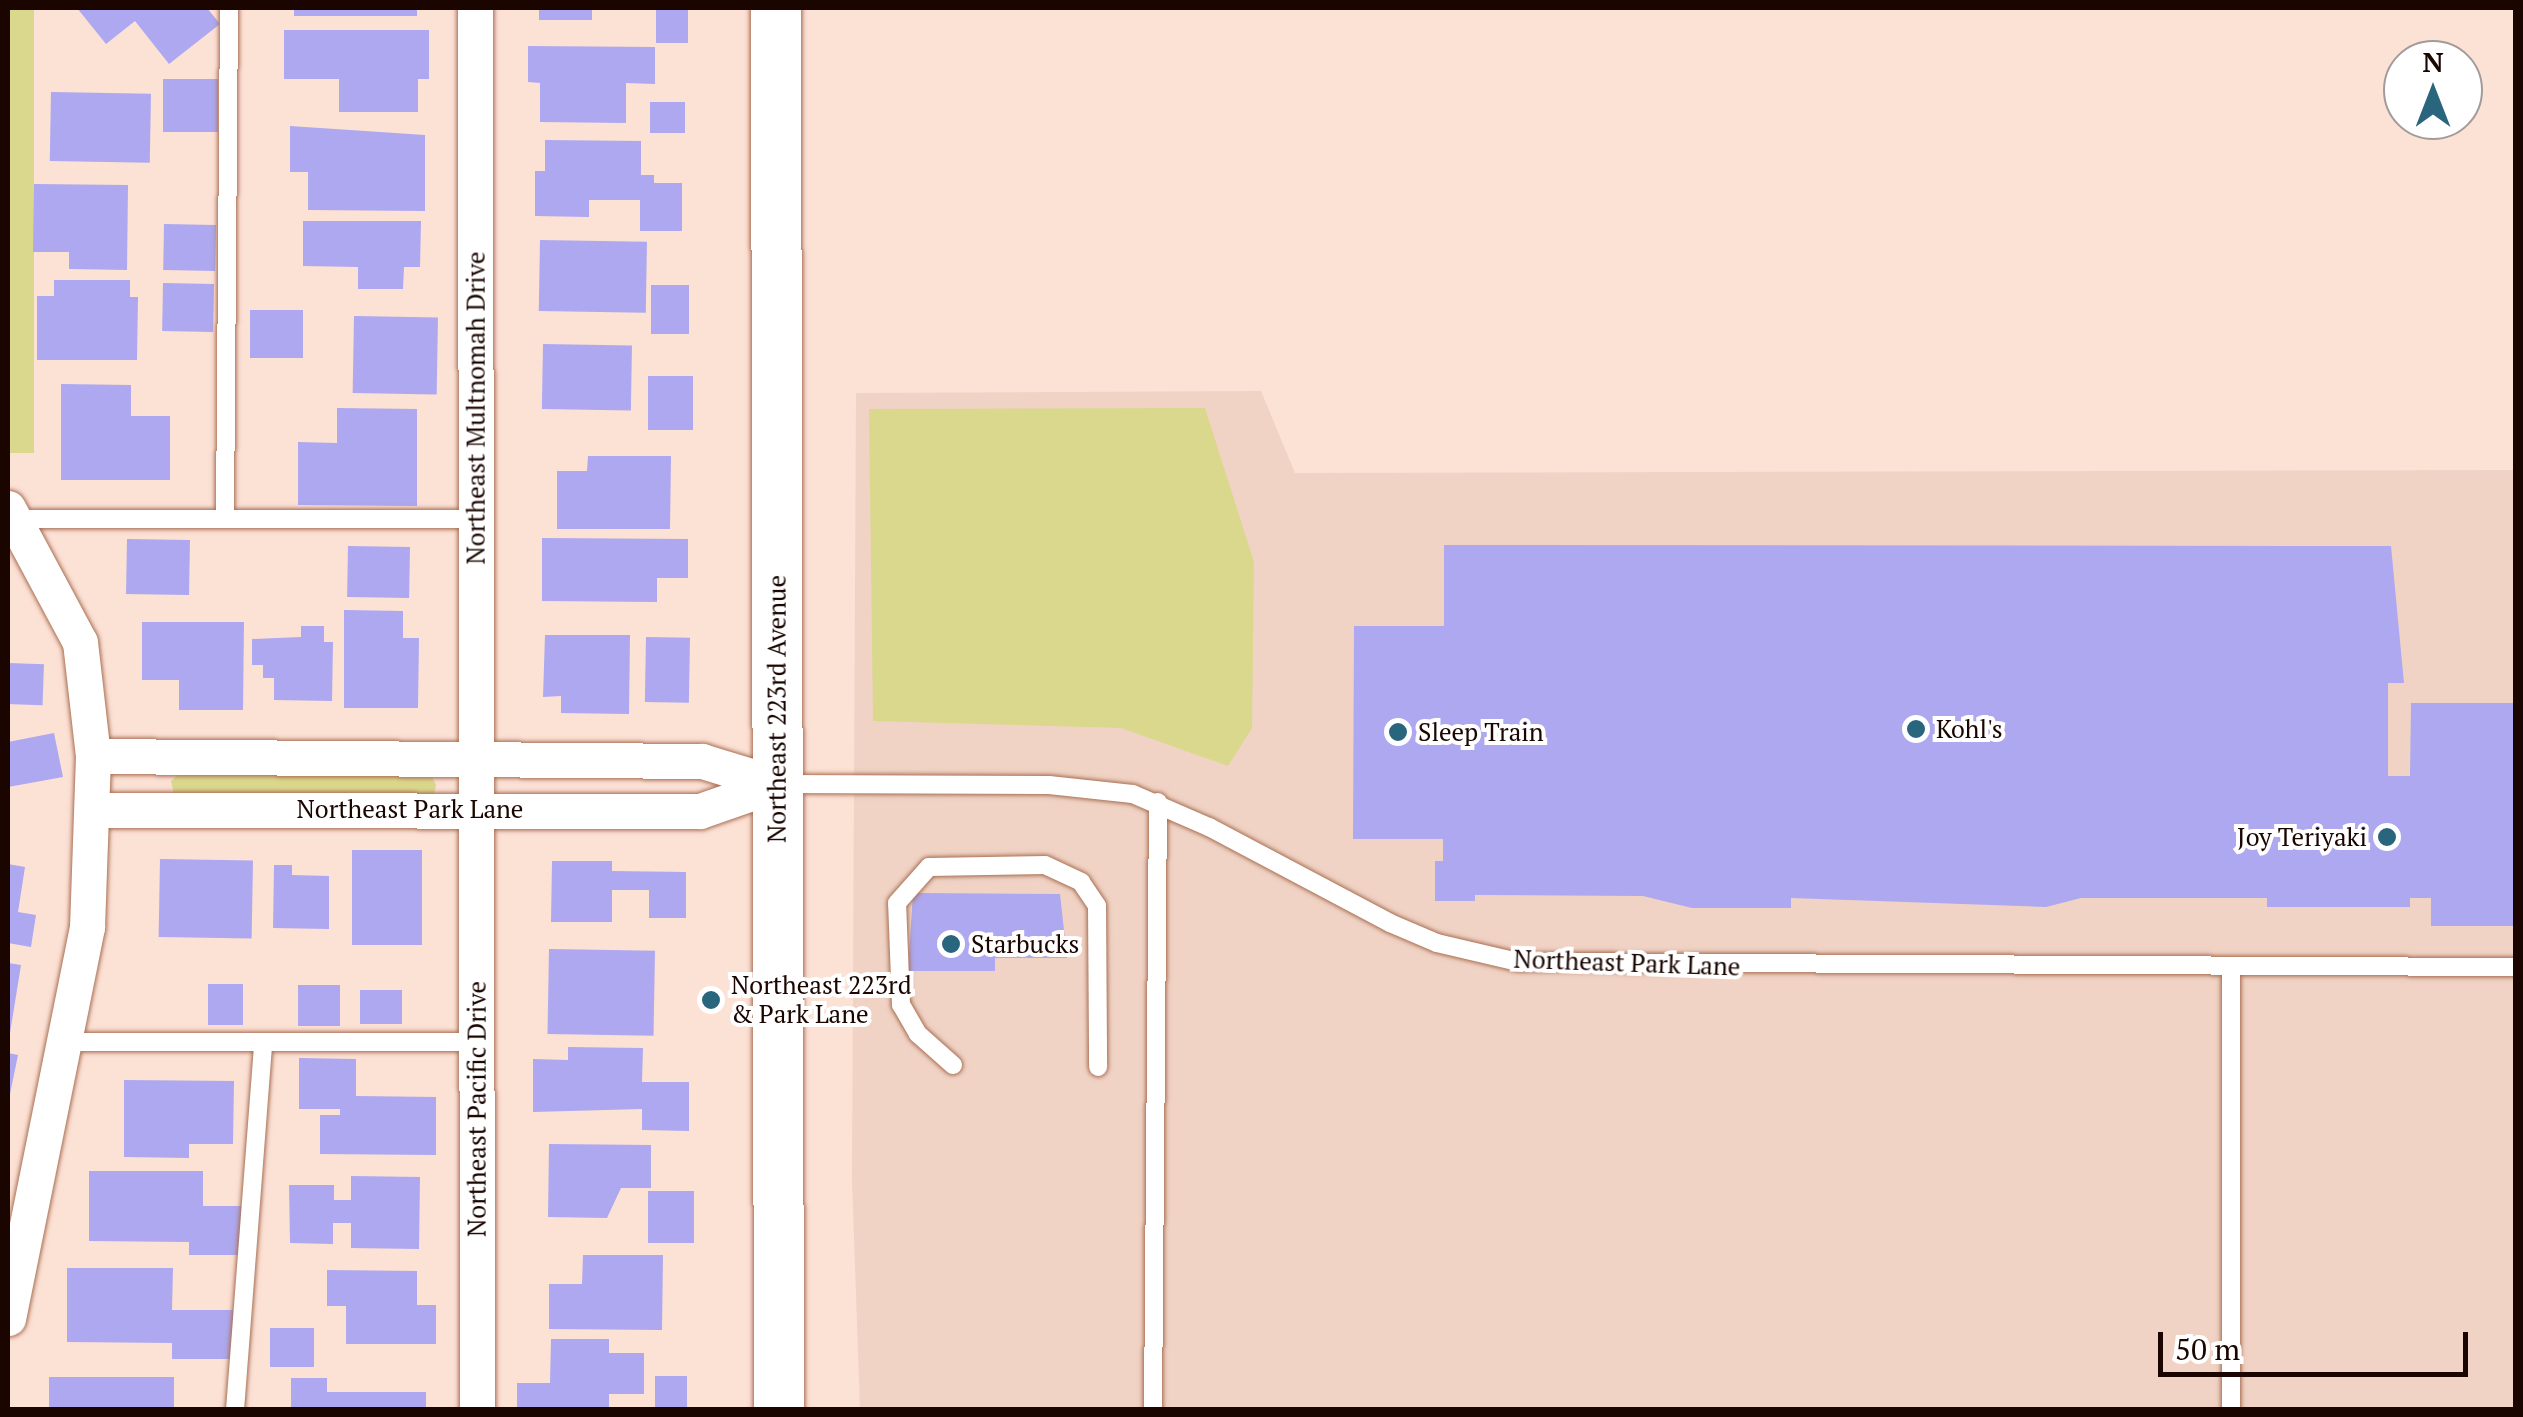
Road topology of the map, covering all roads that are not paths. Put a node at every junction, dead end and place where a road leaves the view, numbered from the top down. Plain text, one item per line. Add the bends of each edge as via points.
1 (229, 8) edge
2 (475, 8) edge
3 (776, 8) edge
4 (12, 513) edge
5 (225, 517) junction
6 (476, 519) junction
7 (93, 756) junction
8 (477, 756) junction
9 (777, 784) junction
10 (1158, 802) junction
11 (478, 808) junction
12 (93, 810) junction
13 (2516, 967) edge
14 (2231, 969) junction
15 (65, 1042) junction
16 (263, 1042) junction
17 (477, 1042) junction
18 (953, 1065) dead end
19 (1098, 1066) dead end
20 (8, 1318) edge
21 (235, 1410) edge
22 (476, 1410) edge
23 (779, 1410) edge
24 (1153, 1410) edge
25 (2231, 1410) edge

1 - 5 lane
2 - 6 street, Northeast Multnomah Drive
3 - 9 main road, Northeast 223rd Avenue
4 - 5 lane
4 - 7 street via 80,642
5 - 6 lane
6 - 8 street, Northeast Multnomah Drive
7 - 8 street, Northeast Park Lane
7 - 12 street
8 - 9 street, Northeast Park Lane via 702,762
8 - 11 street, Northeast Multnomah Drive
9 - 10 lane, Northeast Park Lane via 1085,787
9 - 11 street, Northeast Park Lane via 700,811
9 - 23 main road, Northeast 223rd Avenue
10 - 14 lane, Northeast Park Lane via 1390,922 1437,942 1518,962
10 - 24 lane
11 - 12 street, Northeast Park Lane
11 - 17 street, Northeast Pacific Drive
12 - 15 street via 87,928
13 - 14 lane, Northeast Park Lane
14 - 25 lane
15 - 16 lane
15 - 20 street
16 - 17 lane
16 - 21 lane
17 - 22 street, Northeast Pacific Drive
18 - 19 lane via 918,1034 901,1004 897,902 930,868 1045,865 1081,882 1097,906

